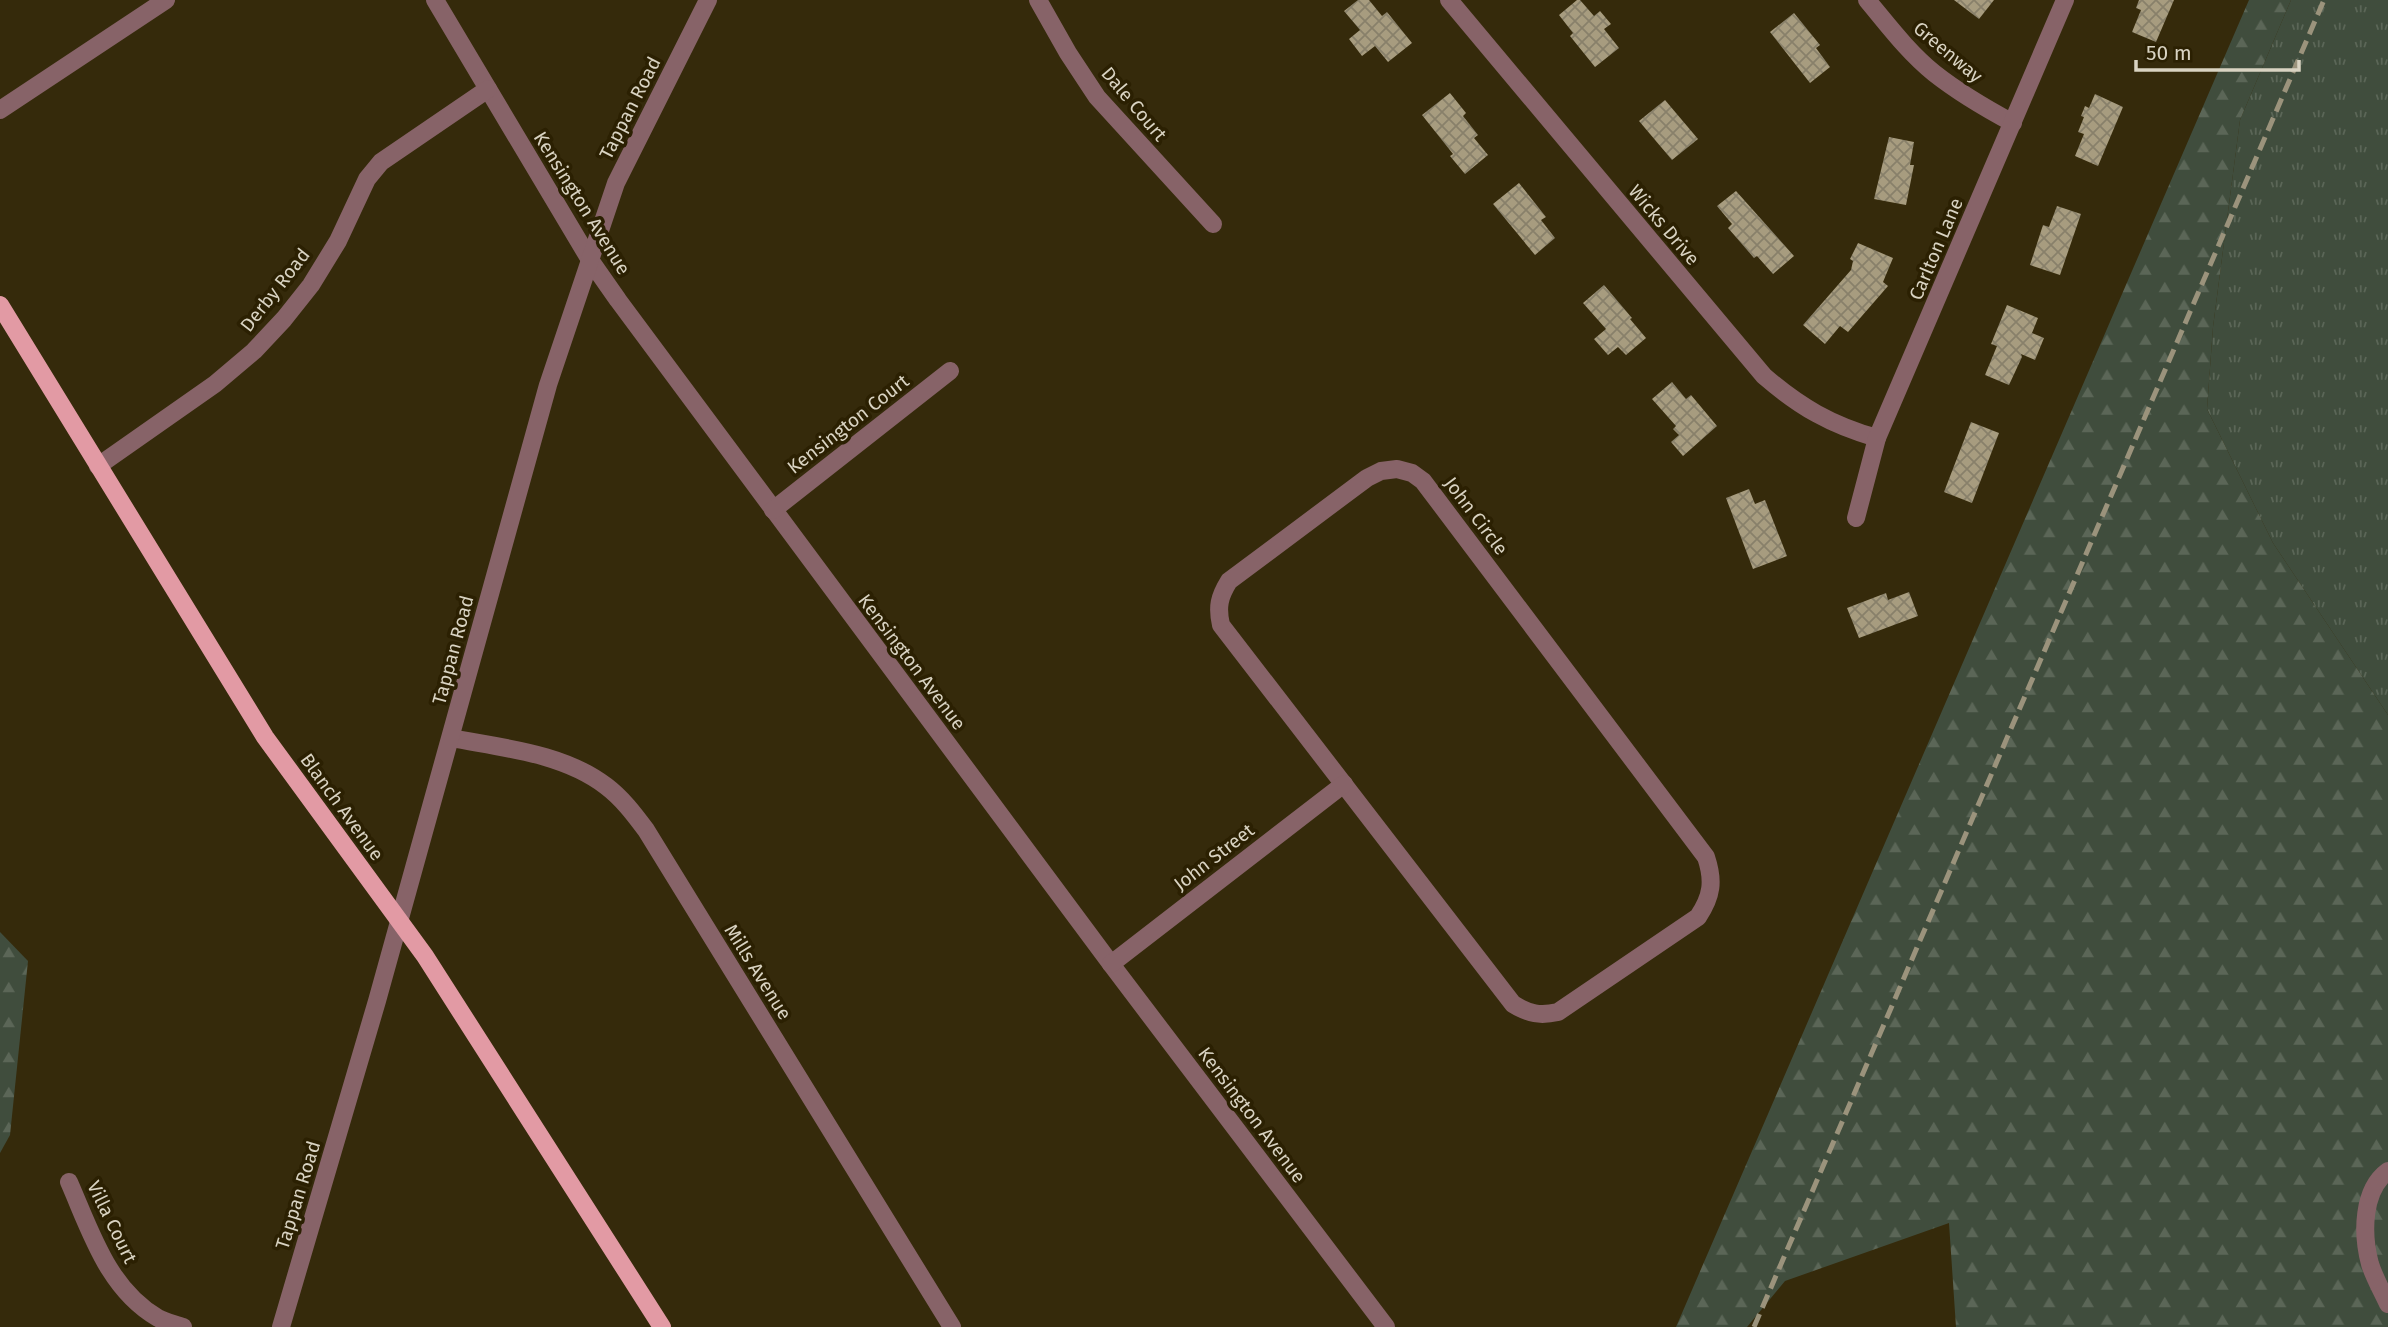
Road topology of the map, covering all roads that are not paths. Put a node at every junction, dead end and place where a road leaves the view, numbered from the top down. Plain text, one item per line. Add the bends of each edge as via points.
1 (166, 0) edge
2 (435, 0) edge
3 (708, 0) edge
4 (1038, 0) edge
5 (1449, 0) edge
6 (1867, 0) edge
7 (2066, 0) edge
8 (488, 89) junction
9 (0, 110) edge
10 (2013, 123) junction
11 (1213, 224) dead end
12 (590, 260) junction
13 (0, 305) edge
14 (950, 372) dead end
15 (1877, 438) junction
16 (98, 466) junction
17 (773, 510) junction
18 (1856, 518) dead end
19 (451, 738) junction
20 (1344, 784) junction
21 (400, 922) junction
22 (1111, 964) junction
23 (2388, 1171) edge
24 (69, 1182) dead end
25 (2388, 1304) edge
26 (184, 1327) edge
27 (281, 1327) edge
28 (662, 1327) edge
29 (952, 1327) edge
30 (1386, 1327) edge

1 - 9 street
2 - 8 street, Kensington Avenue
3 - 12 street, Tappan Road via 616,183
4 - 11 street, Dale Court via 1097,97
5 - 15 street, Wicks Drive via 1764,376 1818,416
6 - 10 street, Greenway via 1933,72
7 - 10 street, Carlton Lane
8 - 12 street, Kensington Avenue
8 - 16 street, Derby Road via 382,162 367,179 311,285 254,351
10 - 15 street, Carlton Lane
12 - 17 street, Kensington Avenue
12 - 19 street, Tappan Road via 548,385
13 - 16 main road, Blanch Avenue
14 - 17 street, Kensington Court
15 - 18 street, Carlton Lane
16 - 21 main road, Blanch Avenue via 265,737
17 - 22 street, Kensington Avenue
19 - 21 street, Tappan Road
19 - 29 street, Mills Avenue via 555,760 590,776 627,805
20 - 20 street, John Circle via 1229,637 1218,610 1229,581 1367,478 1397,469 1423,481 1706,857 1712,889 1698,917 1558,1012 1526,1012 1513,1004
20 - 22 street, John Street
21 - 27 street, Tappan Road
21 - 28 main road, Blanch Avenue
22 - 30 street, Kensington Avenue
23 - 25 street via 2376,1179 2364,1218 2370,1264
24 - 26 street, Villa Court via 116,1279 159,1319

